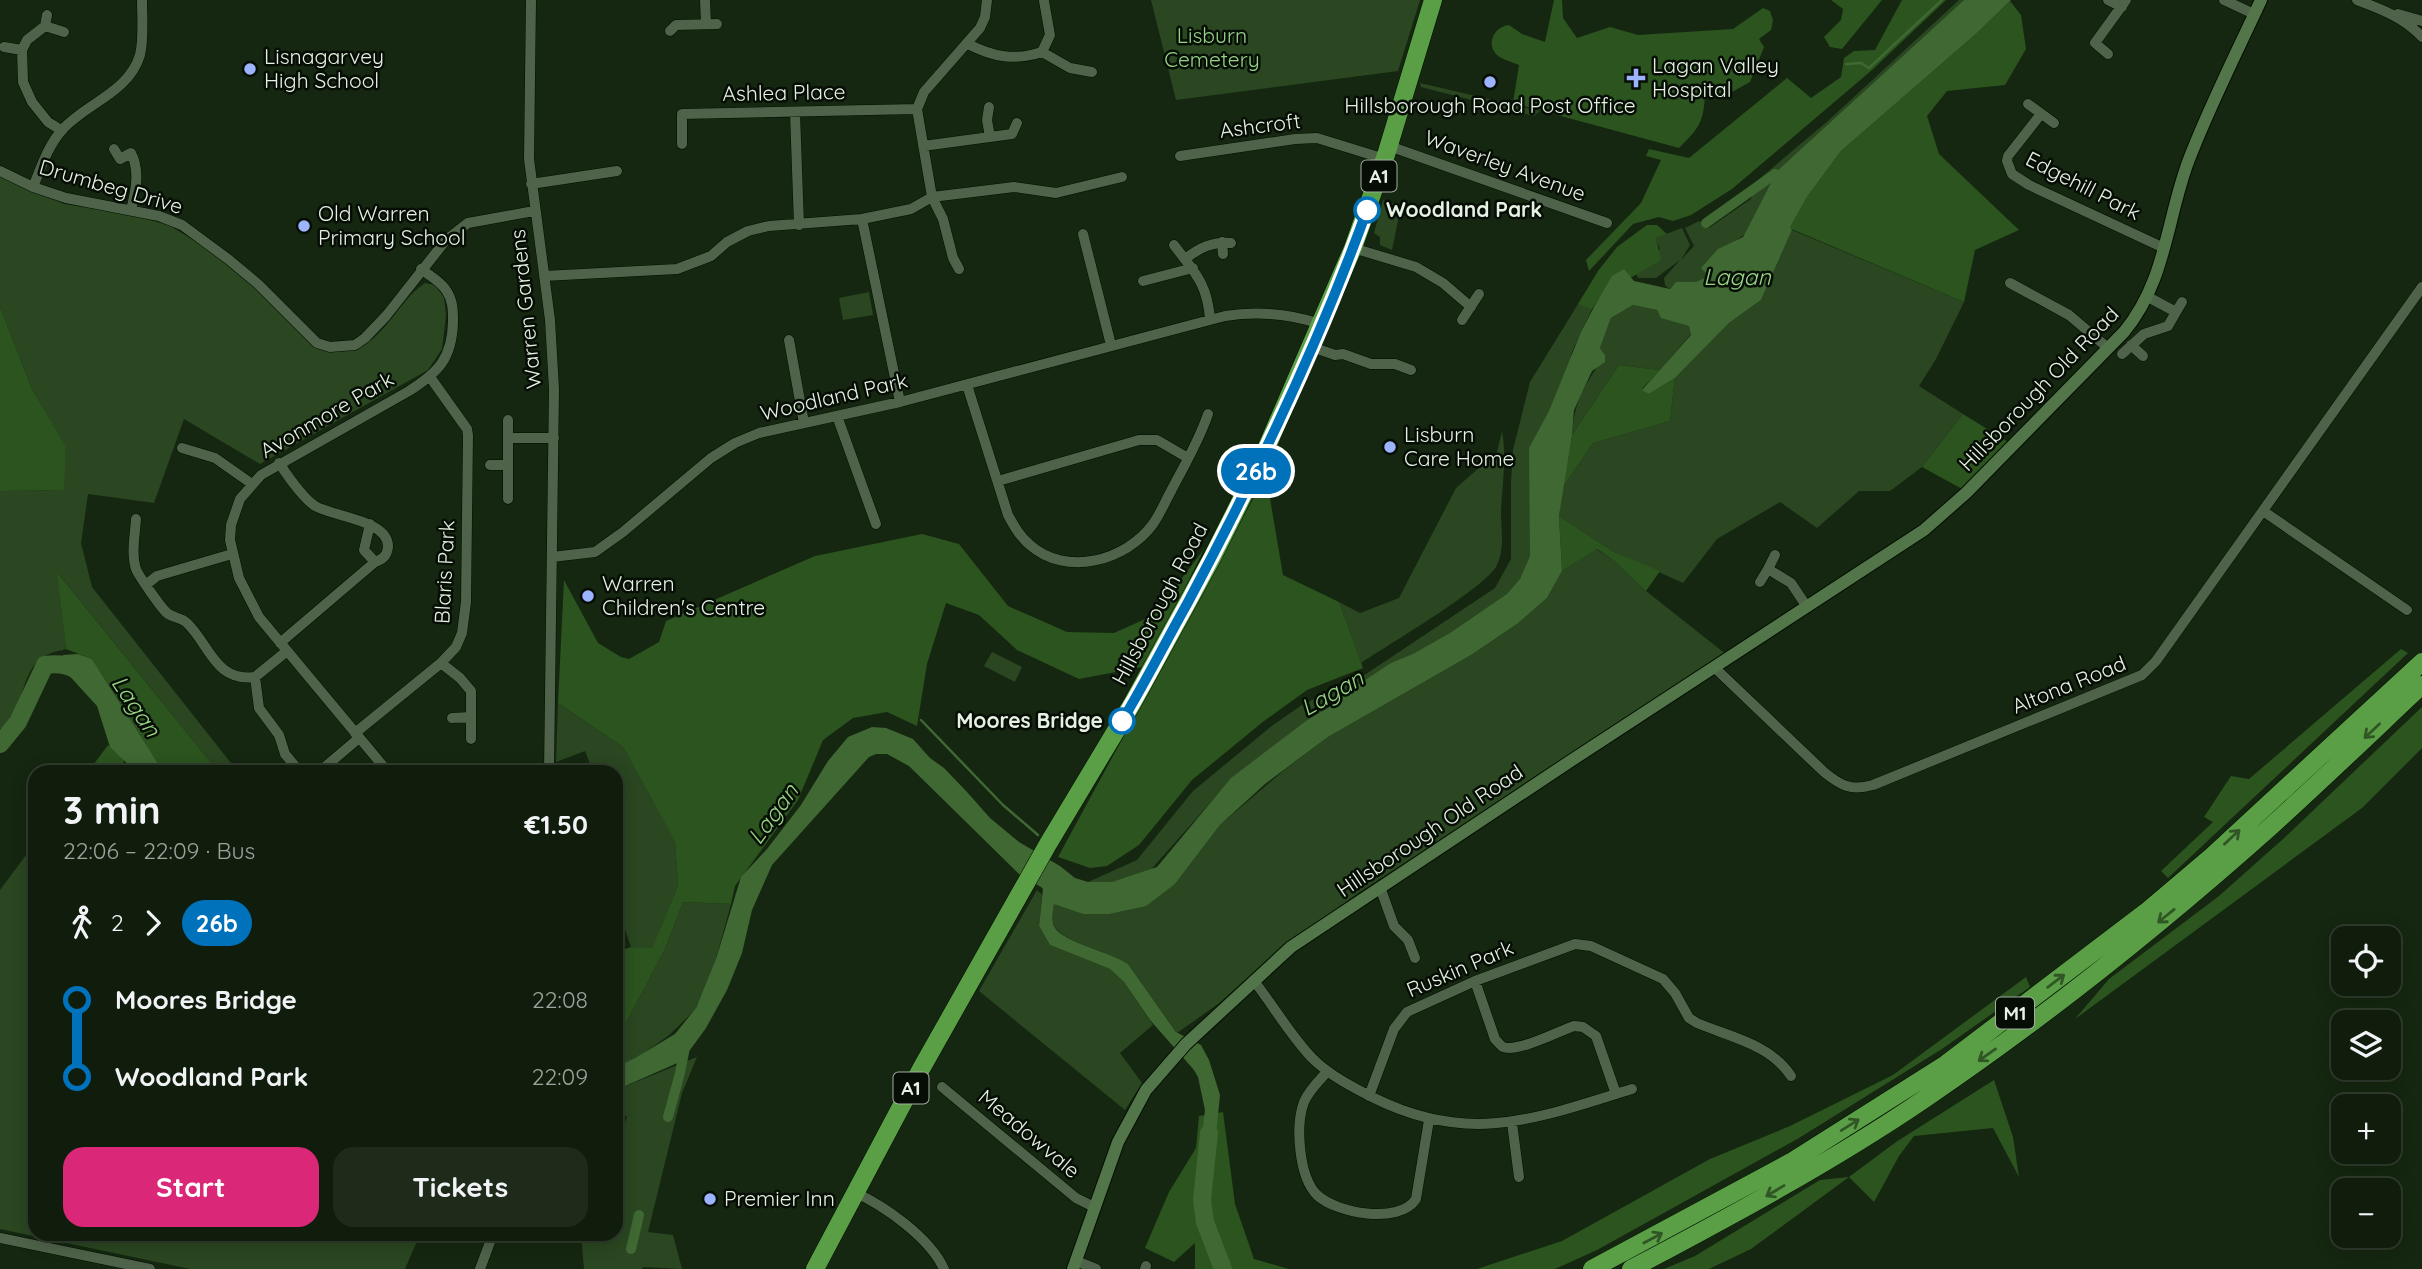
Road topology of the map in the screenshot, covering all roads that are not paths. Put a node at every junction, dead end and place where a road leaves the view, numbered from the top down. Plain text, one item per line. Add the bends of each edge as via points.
1 (142, 0) edge
2 (531, 0) edge
3 (705, 0) edge
4 (987, 0) edge
5 (1433, 0) edge
6 (2108, 0) edge
7 (2224, 0) edge
8 (2261, 0) edge
9 (2357, 0) edge
10 (1044, 1) edge
11 (2124, 3) edge
12 (2374, 6) junction
13 (2255, 14) junction
14 (2422, 21) edge
15 (670, 31) dead end
16 (64, 32) dead end
17 (2422, 37) edge
18 (968, 44) junction
19 (4, 47) dead end
20 (22, 50) junction
21 (1042, 52) junction
22 (2108, 54) dead end
23 (1092, 72) dead end
24 (2028, 104) dead end
25 (989, 107) dead end
26 (917, 109) junction
27 (795, 113) junction
28 (2041, 114) junction
29 (1017, 123) dead end
30 (2054, 123) dead end
31 (61, 131) junction
32 (990, 137) junction
33 (682, 144) dead end
34 (923, 146) junction
35 (114, 149) dead end
36 (1387, 152) junction
37 (1180, 156) dead end
38 (0, 171) edge
39 (617, 171) dead end
40 (1122, 177) dead end
41 (531, 184) junction
42 (33, 187) junction
43 (932, 197) junction
44 (131, 210) junction
45 (534, 211) junction
46 (862, 219) junction
47 (1607, 223) dead end
48 (799, 225) junction
49 (1083, 234) dead end
50 (1174, 246) dead end
51 (1353, 248) junction
52 (2164, 248) junction
53 (1223, 254) dead end
54 (1185, 259) junction
55 (1193, 268) junction
56 (959, 269) dead end
57 (421, 270) junction
58 (544, 276) junction
59 (1143, 281) dead end
60 (2010, 284) dead end
61 (2422, 287) edge
62 (1479, 294) dead end
63 (2148, 297) junction
64 (2182, 302) dead end
65 (1471, 307) junction
66 (2176, 312) junction
67 (1210, 319) junction
68 (1462, 320) dead end
69 (1321, 324) junction
70 (789, 340) dead end
71 (1111, 345) junction
72 (2131, 345) junction
73 (1312, 347) junction
74 (2108, 348) junction
75 (2122, 354) dead end
76 (2143, 356) dead end
77 (1411, 370) dead end
78 (430, 377) junction
79 (967, 385) junction
80 (900, 402) junction
81 (1208, 414) dead end
82 (837, 416) junction
83 (508, 420) dead end
84 (804, 422) junction
85 (508, 438) junction
86 (554, 438) junction
87 (182, 448) dead end
88 (1188, 458) junction
89 (279, 463) junction
90 (489, 465) dead end
91 (508, 465) junction
92 (998, 481) junction
93 (252, 484) junction
94 (508, 499) dead end
95 (2263, 511) junction
96 (136, 519) dead end
97 (370, 524) junction
98 (876, 524) dead end
99 (232, 554) junction
100 (1775, 555) dead end
101 (552, 557) junction
102 (374, 562) junction
103 (1768, 569) junction
104 (1760, 582) dead end
105 (147, 584) junction
106 (1807, 607) junction
107 (2407, 610) dead end
108 (284, 647) junction
109 (2422, 662) edge
110 (441, 663) junction
111 (1715, 668) junction
112 (255, 677) junction
113 (2422, 685) edge
114 (471, 717) junction
115 (452, 718) dead end
116 (357, 736) junction
117 (471, 739) dead end
118 (294, 765) edge
119 (326, 765) edge
120 (382, 765) edge
121 (549, 765) edge
122 (1380, 887) junction
123 (1415, 958) dead end
124 (1254, 981) junction
125 (1475, 981) junction
126 (1327, 1072) junction
127 (1791, 1076) dead end
128 (942, 1087) dead end
129 (1632, 1089) dead end
130 (1616, 1094) junction
131 (1369, 1096) junction
132 (1429, 1120) junction
133 (1512, 1123) junction
134 (1519, 1177) dead end
135 (854, 1192) junction
136 (1094, 1207) junction
137 (0, 1238) edge
138 (490, 1241) edge
139 (99, 1264) edge
140 (1074, 1265) edge
141 (150, 1269) edge
142 (480, 1269) edge
143 (815, 1269) edge
144 (944, 1269) edge
145 (1096, 1269) edge
146 (1592, 1269) edge
147 (1631, 1269) edge

1 - 31 street via 141,53 133,71
2 - 41 street, Warren Gardens
3 - 15 street via 712,24 676,25
4 - 18 street via 980,28
5 - 36 highway, Hillsborough Road / A1
6 - 11 street
7 - 13 street
8 - 13 street, Hillsborough Old Road
9 - 12 street
10 - 21 street via 1050,35
11 - 22 street via 2095,43
12 - 14 street
12 - 17 street
13 - 52 street, Hillsborough Old Road via 2188,164
16 - 20 street via 46,20
18 - 21 street via 987,54 1014,58
18 - 26 street via 924,92
19 - 20 street
20 - 31 street via 23,82 48,122
21 - 23 street via 1070,68
24 - 28 street, Edgehill Park
25 - 32 street
26 - 27 street, Ashlea Place
26 - 34 street
27 - 33 street, Ashlea Place via 682,114
27 - 48 street
28 - 30 street, Edgehill Park
28 - 52 street, Edgehill Park via 2008,156 2012,174
29 - 32 street via 1012,134
31 - 42 street
32 - 34 street
34 - 43 street
35 - 44 street via 120,159 131,153 137,164
36 - 37 street, Ashcroft via 1317,138
36 - 47 street, Waverley Avenue
36 - 51 highway, Hillsborough Road / A1
38 - 42 street, Drumbeg Drive
39 - 41 street
40 - 43 street via 1056,193 1014,187
41 - 45 street, Warren Gardens
42 - 44 street, Drumbeg Drive
43 - 46 street via 911,209
43 - 56 street
44 - 57 street, Drumbeg Drive via 182,225 258,284 317,343 330,347 355,345 365,338
45 - 57 street, Drumbeg Drive via 468,223 446,240
45 - 58 street, Warren Gardens
46 - 48 street
46 - 80 street
48 - 58 street via 748,231 711,256 677,269
49 - 71 street
50 - 54 street
51 - 65 street via 1416,267
51 - 69 highway, Hillsborough Road / A1
52 - 63 street, Hillsborough Old Road
53 - 54 street via 1227,242
54 - 55 street
55 - 59 street
55 - 67 street via 1203,284
57 - 78 street via 439,282 453,304 452,341
58 - 86 street, Warren Gardens via 553,363
60 - 74 street via 2069,315
61 - 95 street, Altona Road
62 - 65 street
63 - 66 street
63 - 74 street, Hillsborough Old Road
64 - 66 street
65 - 68 street
66 - 72 street via 2168,326 2144,334
67 - 69 street, Woodland Park via 1255,313
67 - 71 street, Woodland Park
69 - 73 highway, Hillsborough Road / A1
70 - 84 street
71 - 79 street, Woodland Park
72 - 75 street
72 - 76 street
73 - 77 street
73 - 135 highway, Hillsborough Road / A1 via 1212,558
74 - 106 street, Hillsborough Old Road via 1924,530
78 - 89 street, Avonmore Park
78 - 110 street, Blaris Park via 467,429 468,440 467,602 462,633
79 - 80 street, Woodland Park
79 - 92 street
80 - 82 street, Woodland Park
81 - 88 street
82 - 84 street, Woodland Park
82 - 98 street
83 - 85 street
84 - 101 street, Woodland Park via 759,433 719,453 595,552
85 - 86 street
85 - 91 street
86 - 101 street, Warren Gardens
87 - 93 street via 215,458
88 - 92 street via 1157,440 1139,440
88 - 92 street via 1153,524 1140,538 1107,558 1079,562 1056,560 1030,545 1008,515
89 - 93 street, Avonmore Park
89 - 97 street via 312,504
90 - 91 street
91 - 94 street
93 - 99 street, Avonmore Park via 240,499 231,525
95 - 107 street
95 - 111 street, Altona Road via 2142,675 1873,785 1854,789 1836,782
96 - 105 street via 136,571
97 - 102 street via 364,550
97 - 102 street via 386,535 388,543 384,558
99 - 105 street via 157,576
99 - 108 street, Avonmore Park via 259,617
100 - 103 street
101 - 121 street, Warren Gardens
102 - 108 street
103 - 104 street
103 - 106 street via 1791,583
105 - 112 street via 165,611 184,620 224,670 234,677
106 - 111 street, Hillsborough Old Road
108 - 112 street
108 - 116 street, Avonmore Park
146 -> 109 highway, M1 via 1791,1162 1946,1063 2183,880
110 - 114 street via 471,691
110 - 116 street, Blaris Park via 395,698
111 - 122 street, Hillsborough Old Road
112 - 118 street via 260,708
113 -> 147 highway, M1 via 2188,899 2010,1039 1835,1155
114 - 115 street
114 - 117 street
116 - 119 street
116 - 120 street, Avonmore Park
122 - 123 street via 1394,926 1408,940
122 - 124 street, Hillsborough Old Road via 1291,947
124 - 126 street
124 - 136 street, Hillsborough Old Road via 1146,1090 1118,1142
125 - 127 street, Ruskin Park via 1575,944 1591,946 1663,979 1689,1018 1764,1050
125 - 130 street via 1504,1047 1515,1048 1574,1026 1590,1030
125 - 131 street, Ruskin Park via 1407,1012 1394,1029
126 - 131 street
126 - 132 street via 1303,1104 1300,1149 1307,1181 1327,1203 1381,1215 1412,1206
128 - 136 street, Meadowvale via 1076,1198
129 - 130 street
130 - 133 street
131 - 132 street
132 - 133 street via 1474,1126
133 - 134 street
135 - 143 highway, Hillsborough Road / A1
135 - 144 street via 892,1213 939,1257
136 - 140 street, Hillsborough Old Road
137 - 139 street
138 - 142 street
139 - 141 street
140 - 145 street

